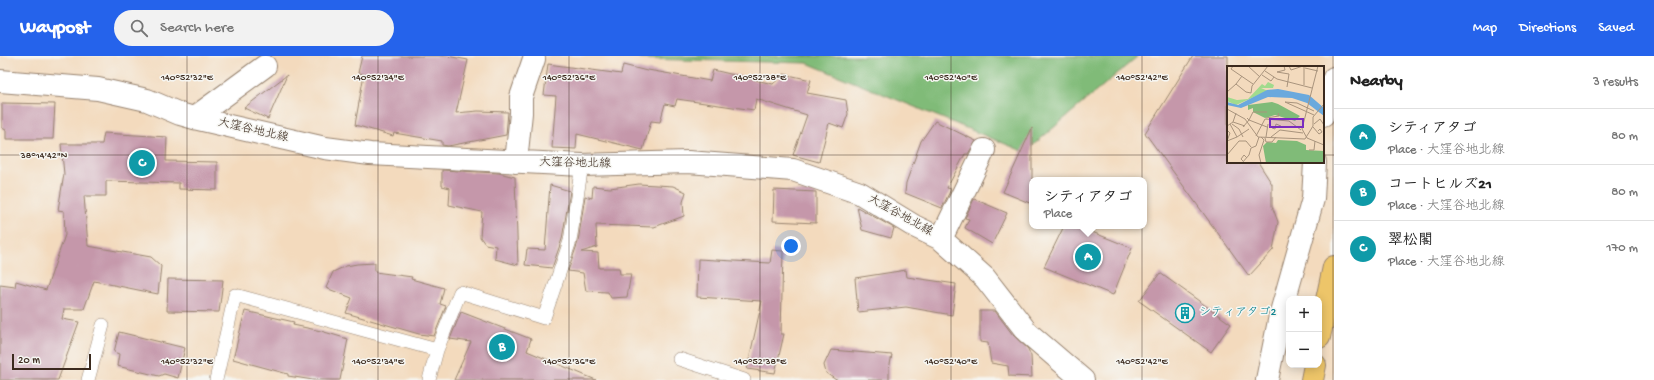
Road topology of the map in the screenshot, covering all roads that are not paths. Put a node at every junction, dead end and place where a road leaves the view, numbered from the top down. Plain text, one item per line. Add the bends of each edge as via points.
1 (534, 59) dead end
2 (264, 66) dead end
3 (1334, 78) edge
4 (0, 81) edge
5 (1324, 112) edge
6 (194, 118) junction
7 (984, 150) dead end
8 (516, 162) junction
9 (1315, 163) edge
10 (582, 166) junction
11 (941, 239) junction
12 (1334, 267) edge
13 (103, 326) dead end
14 (1320, 332) edge
15 (438, 350) junction
16 (679, 360) dead end
17 (1314, 368) edge
18 (88, 380) edge
19 (216, 380) edge
20 (429, 380) edge
21 (744, 380) edge
22 (1083, 380) edge
23 (1268, 380) edge
24 (1312, 380) edge

1 - 8 street via 521,97
2 - 6 street
3 - 5 street
4 - 6 street, 大窪谷地北線 via 98,89 147,100
6 - 8 street, 大窪谷地北線 via 325,148 370,154
7 - 11 street
8 - 10 street, 大窪谷地北線
9 - 23 street via 1313,199 1280,316
10 - 11 street, 大窪谷地北線 via 688,162 793,170 860,193 914,226
10 - 15 lane via 570,241 544,318 460,292
11 - 22 street, 大窪谷地北線 via 985,278 1028,332
12 - 14 highway
13 - 18 lane
15 - 19 lane via 235,294
15 - 20 lane
16 - 21 lane
17 - 24 highway

